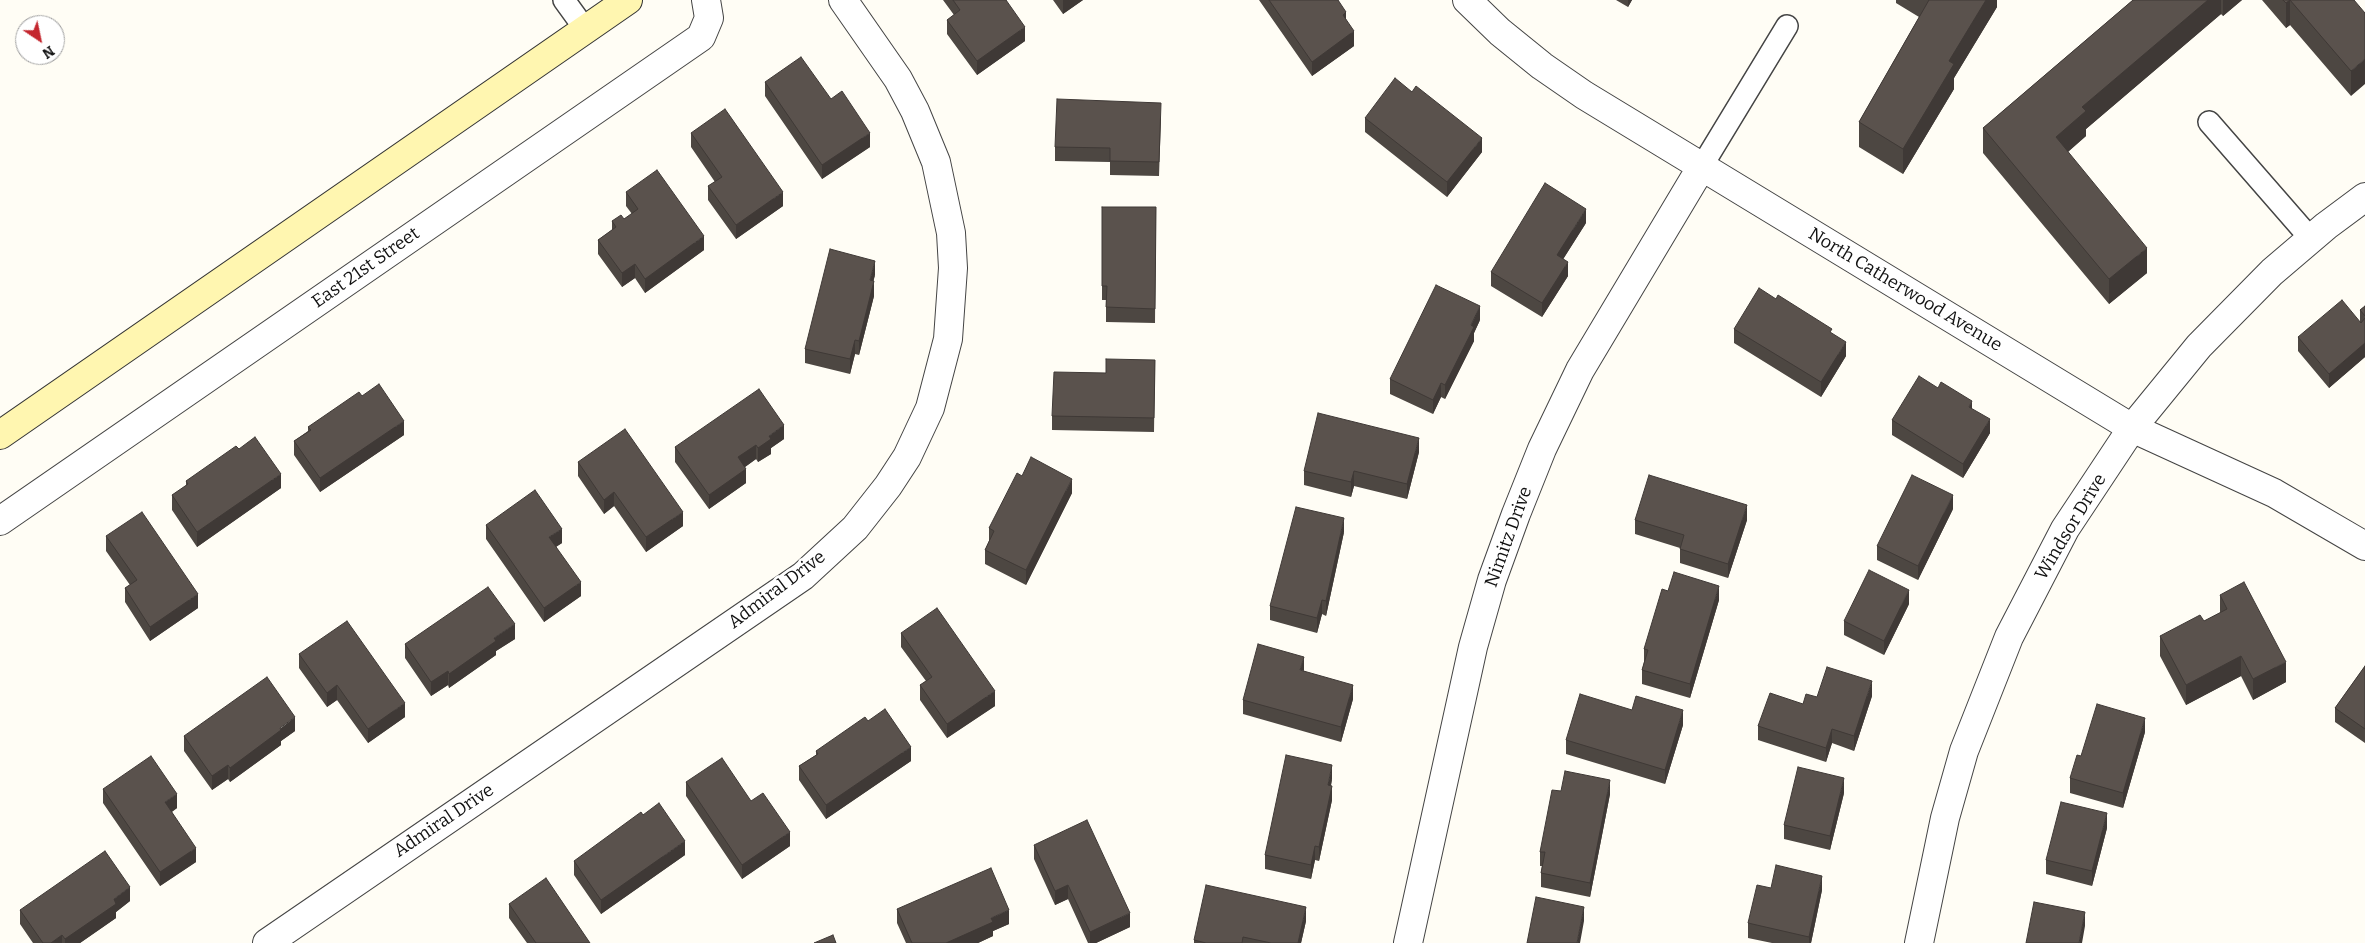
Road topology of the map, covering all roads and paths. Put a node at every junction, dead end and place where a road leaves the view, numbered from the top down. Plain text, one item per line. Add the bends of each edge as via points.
1 (564, 0) edge
2 (628, 0) edge
3 (706, 0) edge
4 (843, 0) edge
5 (1467, 0) edge
6 (1787, 26) dead end
7 (586, 29) junction
8 (2209, 122) dead end
9 (1702, 166) junction
10 (2365, 197) edge
11 (2311, 240) junction
12 (2132, 428) junction
13 (0, 435) edge
14 (0, 521) edge
15 (2365, 546) edge
16 (266, 943) edge
17 (1408, 943) edge
18 (1919, 943) edge

1 - 7 lane
2 - 7 main road
3 - 14 street, East 21st Street via 709,18 701,37
4 - 16 street, Admiral Drive via 898,79 915,111 936,162 950,223 953,268 948,339 930,408 907,456 855,528 803,576
5 - 9 street, North Catherwood Avenue via 1500,32 1556,76
6 - 9 lane
7 - 13 main road
8 - 11 lane
9 - 12 street, North Catherwood Avenue
9 - 17 street, Nimitz Drive via 1580,370 1542,449 1516,514 1492,580 1473,647
10 - 11 street, Windsor Drive
11 - 12 street, Windsor Drive via 2272,272 2222,321
12 - 15 street, North Catherwood Avenue via 2274,493
12 - 18 street, Windsor Drive via 2065,530 1995,670 1964,751 1944,818

